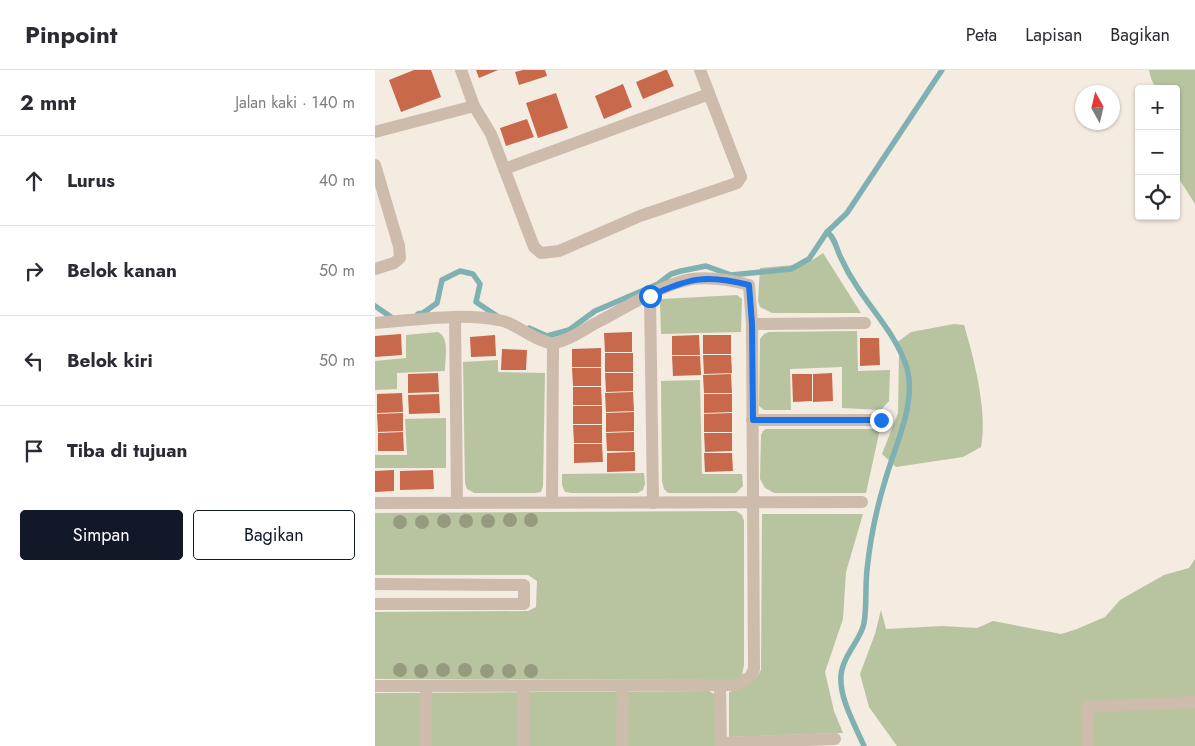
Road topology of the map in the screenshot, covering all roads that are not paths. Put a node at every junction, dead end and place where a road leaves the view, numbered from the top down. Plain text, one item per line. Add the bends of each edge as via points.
1 (461, 70) edge
2 (700, 70) edge
3 (709, 94) junction
4 (474, 106) junction
5 (375, 132) edge
6 (375, 165) edge
7 (504, 170) junction
8 (375, 269) edge
9 (650, 296) junction
10 (455, 318) junction
11 (375, 323) edge
12 (865, 323) dead end
13 (752, 324) junction
14 (553, 343) junction
15 (753, 420) junction
16 (881, 420) dead end
17 (375, 502) edge
18 (457, 502) junction
19 (552, 502) junction
20 (753, 502) junction
21 (862, 502) dead end
22 (653, 503) junction
23 (375, 584) edge
24 (375, 604) edge
25 (720, 685) junction
26 (375, 686) edge
27 (426, 686) junction
28 (523, 686) junction
29 (623, 686) junction
30 (1195, 702) edge
31 (835, 739) dead end
32 (721, 744) edge
33 (426, 746) edge
34 (523, 746) edge
35 (622, 746) edge
36 (1088, 746) edge

1 - 4 street
2 - 3 street
3 - 7 street
3 - 7 street via 741,177 737,183 641,216 559,251 541,253 534,247
4 - 5 street
4 - 7 street via 491,134
6 - 8 street via 400,258
9 - 13 street via 692,279 749,285
9 - 14 street via 567,339
9 - 22 street
10 - 11 street
10 - 14 street via 505,322
10 - 18 street
12 - 13 street
13 - 15 street
14 - 19 street
15 - 16 street
15 - 20 street
17 - 18 street
18 - 19 street
19 - 22 street
20 - 21 street
20 - 22 street
20 - 25 street via 753,673 735,685
23 - 24 street via 524,585 524,604
25 - 29 street
25 - 32 street
26 - 27 street
27 - 28 street
27 - 33 street
28 - 29 street
28 - 34 street
29 - 35 street
30 - 36 street via 1087,707
31 - 32 street

